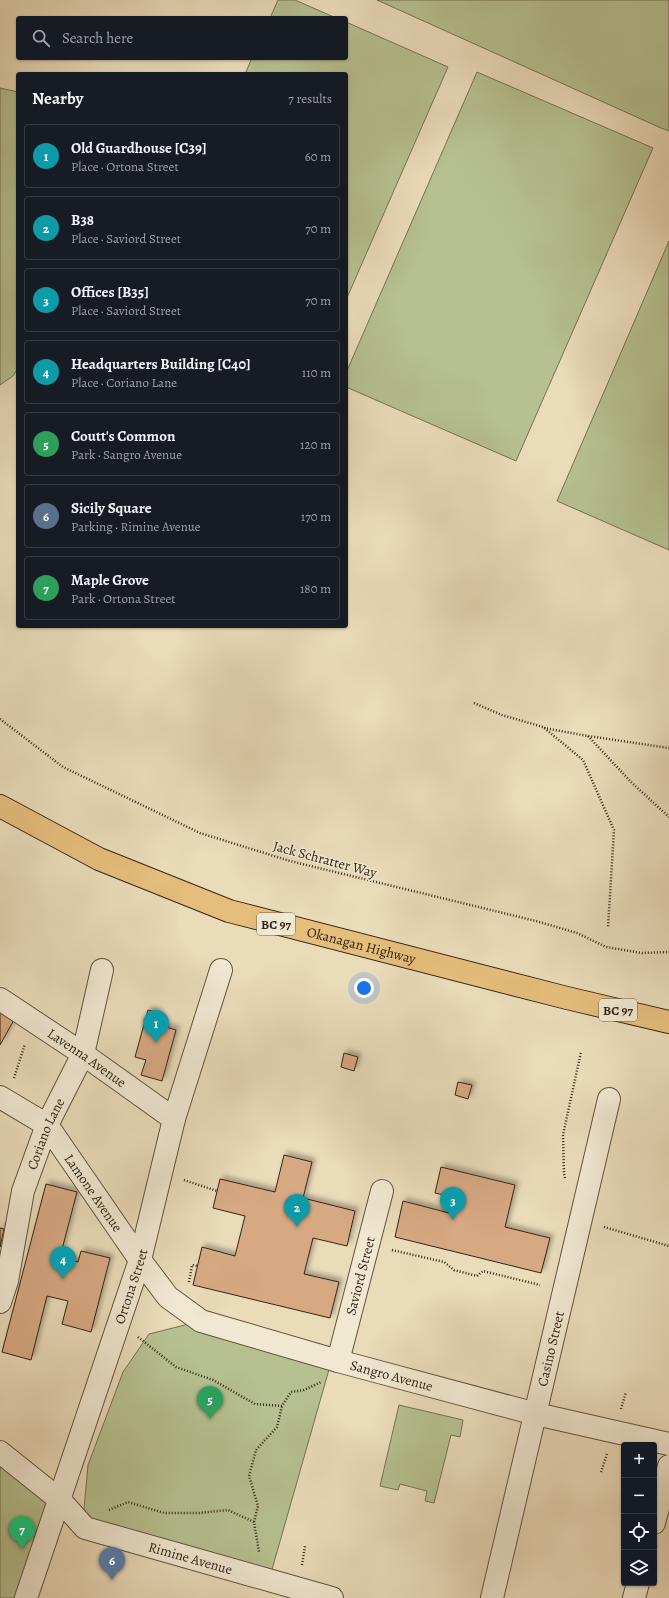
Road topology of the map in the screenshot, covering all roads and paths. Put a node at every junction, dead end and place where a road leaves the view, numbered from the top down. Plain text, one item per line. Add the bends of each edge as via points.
1 (474, 703) dead end
2 (0, 719) edge
3 (543, 727) junction
4 (588, 736) junction
5 (669, 748) edge
6 (0, 806) edge
7 (669, 817) edge
8 (608, 927) dead end
9 (669, 952) edge
10 (102, 970) dead end
11 (221, 970) dead end
12 (0, 999) edge
13 (669, 1022) edge
14 (26, 1039) dead end
15 (581, 1052) dead end
16 (83, 1054) junction
17 (4, 1099) edge
18 (609, 1099) dead end
19 (174, 1119) junction
20 (47, 1125) junction
21 (161, 1172) junction
22 (566, 1181) dead end
23 (217, 1191) dead end
24 (382, 1191) dead end
25 (581, 1220) junction
26 (369, 1244) junction
27 (669, 1246) edge
28 (140, 1260) junction
29 (564, 1291) junction
30 (0, 1302) edge
31 (120, 1322) junction
32 (335, 1360) junction
33 (282, 1406) junction
34 (536, 1414) junction
35 (669, 1444) edge
36 (0, 1452) edge
37 (669, 1466) edge
38 (60, 1500) junction
39 (656, 1514) edge
40 (254, 1522) junction
41 (85, 1528) junction
42 (256, 1576) junction
43 (637, 1586) edge
44 (26, 1598) edge
45 (332, 1598) edge
46 (492, 1598) edge
47 (634, 1598) edge

1 - 3 path via 502,715
2 - 9 path, Jack Schratter Way via 63,767 200,833 290,861 536,921 577,933 606,947 642,954
3 - 4 path
3 - 8 path via 583,760 614,830
4 - 5 path
4 - 7 path via 631,782
6 - 13 highway, Okanagan Highway / BC 97 via 99,859 229,912
10 - 16 street, Coriano Lane
11 - 19 street, Ortona Street
12 - 16 street, Lavenna Avenue
14 - 17 path
15 - 22 path via 563,1135
16 - 19 street, Lavenna Avenue
16 - 20 street, Coriano Lane
17 - 20 street
18 - 25 street, Casino Street
19 - 21 street, Ortona Street
20 - 28 street, Lamone Avenue
20 - 30 street, Coriano Lane via 23,1191 7,1281
21 - 23 path
21 - 28 street, Ortona Street
24 - 26 street, Saviord Street
25 - 27 path
25 - 29 street, Casino Street
26 - 29 path via 444,1262 454,1270 477,1276 483,1271
26 - 32 street, Saviord Street
28 - 31 street, Ortona Street
28 - 32 street, Sangro Avenue via 168,1297 201,1321
29 - 34 street, Casino Street
31 - 33 path via 176,1367 213,1380 255,1404
31 - 38 street, Ortona Street
32 - 33 path via 329,1378 304,1390 292,1392
32 - 34 street, Sangro Avenue
33 - 40 path via 277,1427 256,1450 249,1476 258,1506
34 - 35 street, Sangro Avenue
34 - 46 street, Casino Street
36 - 38 street
37 - 39 street
38 - 41 street
38 - 44 street, Ortona Street
40 - 41 path via 228,1510 164,1513 128,1502 111,1509
40 - 42 path via 259,1555
41 - 42 street, Rimine Avenue
42 - 45 street, Rimine Avenue
43 - 47 street

